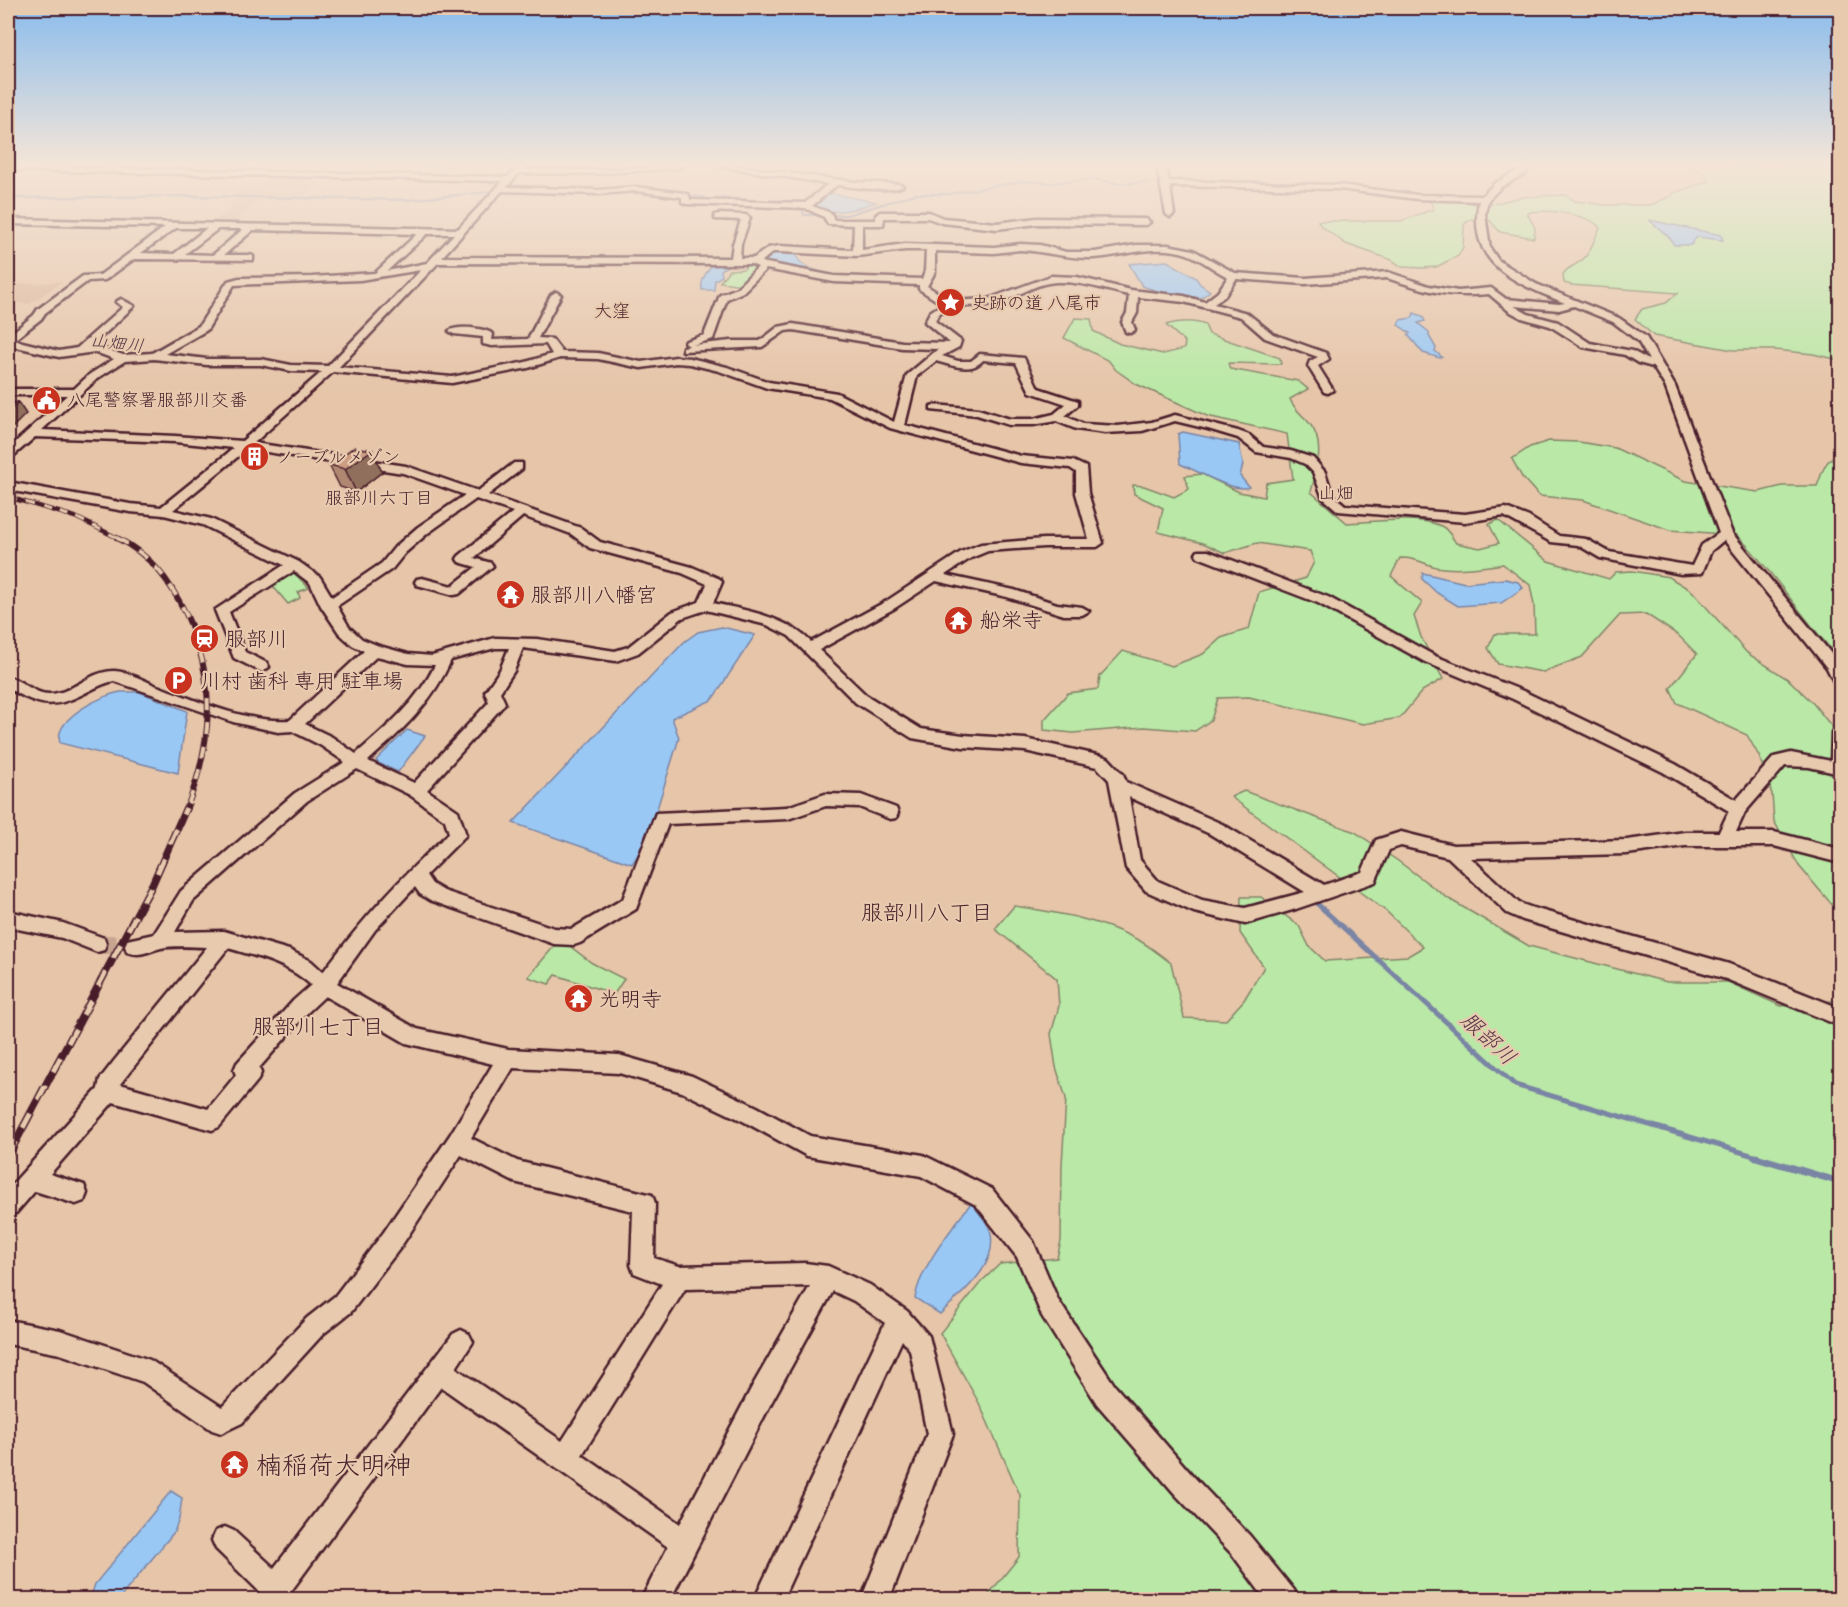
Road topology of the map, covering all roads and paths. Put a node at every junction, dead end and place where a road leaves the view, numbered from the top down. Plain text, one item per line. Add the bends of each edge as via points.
1 (152, 241) edge
2 (197, 241) edge
3 (235, 241) edge
4 (414, 241) edge
5 (453, 241) edge
6 (738, 241) edge
7 (857, 241) edge
8 (1144, 241) edge
9 (1485, 241) edge
10 (931, 248) junction
11 (1149, 248) junction
12 (857, 253) junction
13 (132, 256) junction
14 (176, 257) junction
15 (215, 258) junction
16 (250, 258) dead end
17 (735, 260) junction
18 (434, 263) junction
19 (760, 263) junction
20 (378, 275) junction
21 (1233, 276) junction
22 (922, 282) junction
23 (1134, 294) junction
24 (556, 295) dead end
25 (121, 302) dead end
26 (1505, 302) junction
27 (1575, 303) junction
28 (949, 304) junction
29 (1207, 306) junction
30 (1130, 330) dead end
31 (454, 331) dead end
32 (8, 341) edge
33 (531, 342) junction
34 (952, 346) junction
35 (82, 349) junction
36 (687, 349) junction
37 (560, 355) junction
38 (154, 356) junction
39 (934, 357) junction
40 (122, 358) junction
41 (676, 360) junction
42 (1658, 365) junction
43 (330, 369) junction
44 (1328, 390) dead end
45 (8, 392) edge
46 (76, 392) junction
47 (935, 408) dead end
48 (1058, 417) junction
49 (894, 426) junction
50 (32, 433) junction
51 (243, 445) junction
52 (10, 451) edge
53 (518, 466) dead end
54 (8, 486) edge
55 (477, 495) junction
56 (164, 511) junction
57 (522, 511) junction
58 (1726, 534) junction
59 (1203, 554) dead end
60 (294, 565) junction
61 (935, 576) junction
62 (422, 582) dead end
63 (705, 605) junction
64 (328, 606) junction
65 (1082, 611) dead end
66 (518, 643) junction
67 (809, 649) junction
68 (374, 650) junction
69 (445, 658) junction
70 (262, 667) dead end
71 (1840, 680) edge
72 (8, 682) edge
73 (294, 725) junction
74 (1840, 732) edge
75 (356, 762) junction
76 (1118, 785) junction
77 (416, 791) junction
78 (1738, 808) junction
79 (890, 813) dead end
80 (1725, 838) junction
81 (1453, 852) junction
82 (1840, 856) edge
83 (416, 874) junction
84 (1322, 893) junction
85 (8, 919) edge
86 (224, 939) junction
87 (160, 940) junction
88 (97, 944) tunnel mouth
89 (134, 946) tunnel mouth
90 (324, 985) junction
91 (1840, 1017) edge
92 (508, 1058) junction
93 (109, 1091) junction
94 (458, 1142) junction
95 (31, 1179) junction
96 (76, 1193) dead end
97 (8, 1205) edge
98 (828, 1277) junction
99 (679, 1278) junction
100 (899, 1319) junction
101 (8, 1332) edge
102 (461, 1342) dead end
103 (439, 1371) junction
104 (565, 1459) junction
105 (225, 1540) dead end
106 (684, 1542) junction
107 (656, 1599) edge
108 (768, 1599) edge
109 (875, 1599) edge
110 (1284, 1599) edge

1 - 13 street
2 - 14 street
3 - 15 street
4 - 20 street
5 - 18 street
6 - 17 street
7 - 12 street
8 - 11 street
9 - 27 street via 1495,261 1533,286
10 - 11 street via 1040,248 1066,255
10 - 12 street
10 - 22 street via 930,272
11 - 21 street via 1190,252
12 - 19 street via 780,249 771,250
13 - 14 street
13 - 32 street via 102,278 86,278
14 - 15 street
15 - 16 street
17 - 18 street
17 - 19 street
18 - 20 street via 398,274
18 - 43 street
19 - 22 street via 834,279
19 - 36 street via 740,290 723,297 709,337 692,342
20 - 38 street via 239,280 231,284 203,327
21 - 26 street via 1305,281 1388,275 1458,294 1491,291
21 - 29 street via 1222,294
22 - 28 street via 922,287
23 - 28 street via 1077,280 1050,279 989,302
23 - 29 street via 1168,296
23 - 30 street via 1127,322
24 - 33 street
25 - 35 street via 129,306
26 - 27 street via 1559,307
26 - 42 street via 1526,316 1554,324 1587,345 1628,353
27 - 42 street via 1631,329
28 - 34 street via 933,314 930,322 952,336 956,341
29 - 44 street via 1244,315 1269,337 1322,355 1324,359 1313,366
31 - 33 street via 488,334 487,342 492,344
32 - 35 street via 47,353
33 - 37 street via 551,343
34 - 36 street via 902,345 792,327 782,329 762,344
34 - 39 street
35 - 40 street via 96,349
36 - 41 street
37 - 41 street via 598,356 641,365
37 - 43 street via 452,380
38 - 40 street
38 - 43 street
39 - 48 street via 957,364 974,364 980,357 1020,360 1034,390 1074,403
39 - 49 street via 912,375 901,423
40 - 46 street
41 - 49 street via 723,369 767,385 833,395
42 - 58 street via 1670,386
43 - 51 street
45 - 46 street
46 - 50 street
47 - 48 street via 978,412 1009,422
48 - 58 street via 1089,429 1132,428 1176,418 1244,436 1256,450 1309,461 1320,471 1324,494 1342,508 1465,518 1506,512 1556,538 1581,542 1605,555 1681,570 1697,570 1702,552
49 - 61 street via 1021,459 1073,465 1082,470 1082,493 1097,543 986,548 966,555
50 - 51 street
50 - 52 street
51 - 55 street via 406,470
51 - 56 street
53 - 55 street
54 - 56 street
55 - 57 street
55 - 64 street via 423,530 387,566
56 - 60 street via 207,522
57 - 62 street via 464,559 486,566 454,591
57 - 63 street via 576,531 595,545 687,570 715,582
58 - 71 street via 1833,666
59 - 78 street via 1323,600 1430,659 1669,768
60 - 64 street via 315,580
60 - 70 street via 222,610 239,655
61 - 65 street via 1011,594 1068,613
61 - 67 street
63 - 66 street via 677,615 633,650 615,656
63 - 67 street via 772,622 794,633
64 - 68 street via 344,630
66 - 69 street via 478,646
66 - 77 street via 507,671 492,692 497,703
67 - 76 street via 861,699 917,734 1025,745 1102,762 1117,778
68 - 69 street via 408,659
68 - 73 street
69 - 75 street via 433,685
72 - 73 street via 43,699 54,699 102,677 115,676 240,719 284,728
73 - 75 street
74 - 78 street via 1839,768 1809,760 1779,761
75 - 77 street
75 - 87 street via 318,790 301,797 187,896
76 - 84 street via 1216,829
76 - 84 street via 1132,863 1152,886 1200,908 1245,916
77 - 83 street via 452,816 458,834
78 - 80 street
79 - 83 street via 861,801 825,800 788,813 662,818 630,904 574,937 554,936 438,896 426,889
80 - 81 street via 1627,847
80 - 82 street via 1774,839
81 - 84 street via 1401,839 1389,841 1382,845 1369,877
81 - 91 street via 1513,908 1528,915 1729,972
83 - 90 street via 369,925
85 - 88 street via 63,931
86 - 87 street
86 - 90 street via 282,956 304,967
86 - 93 street via 151,1027 107,1086
87 - 89 street
90 - 92 street via 412,1037
90 - 93 street via 244,1070 251,1073 212,1120
92 - 94 street
92 - 110 street via 619,1064 641,1070 685,1083 807,1146 923,1166 984,1197 1025,1249 1050,1308 1106,1395 1241,1545
93 - 95 street
94 - 99 street via 514,1171 644,1203 642,1265
94 - 101 street via 344,1304 315,1326 233,1414 221,1421 150,1372 60,1342
95 - 96 street
95 - 97 street
98 - 99 street via 805,1274
98 - 100 street via 862,1293
98 - 106 street
99 - 104 street
100 - 108 street
100 - 109 street via 921,1344 940,1434
102 - 103 street
103 - 104 street
103 - 105 street via 276,1588
104 - 106 street
106 - 107 street

